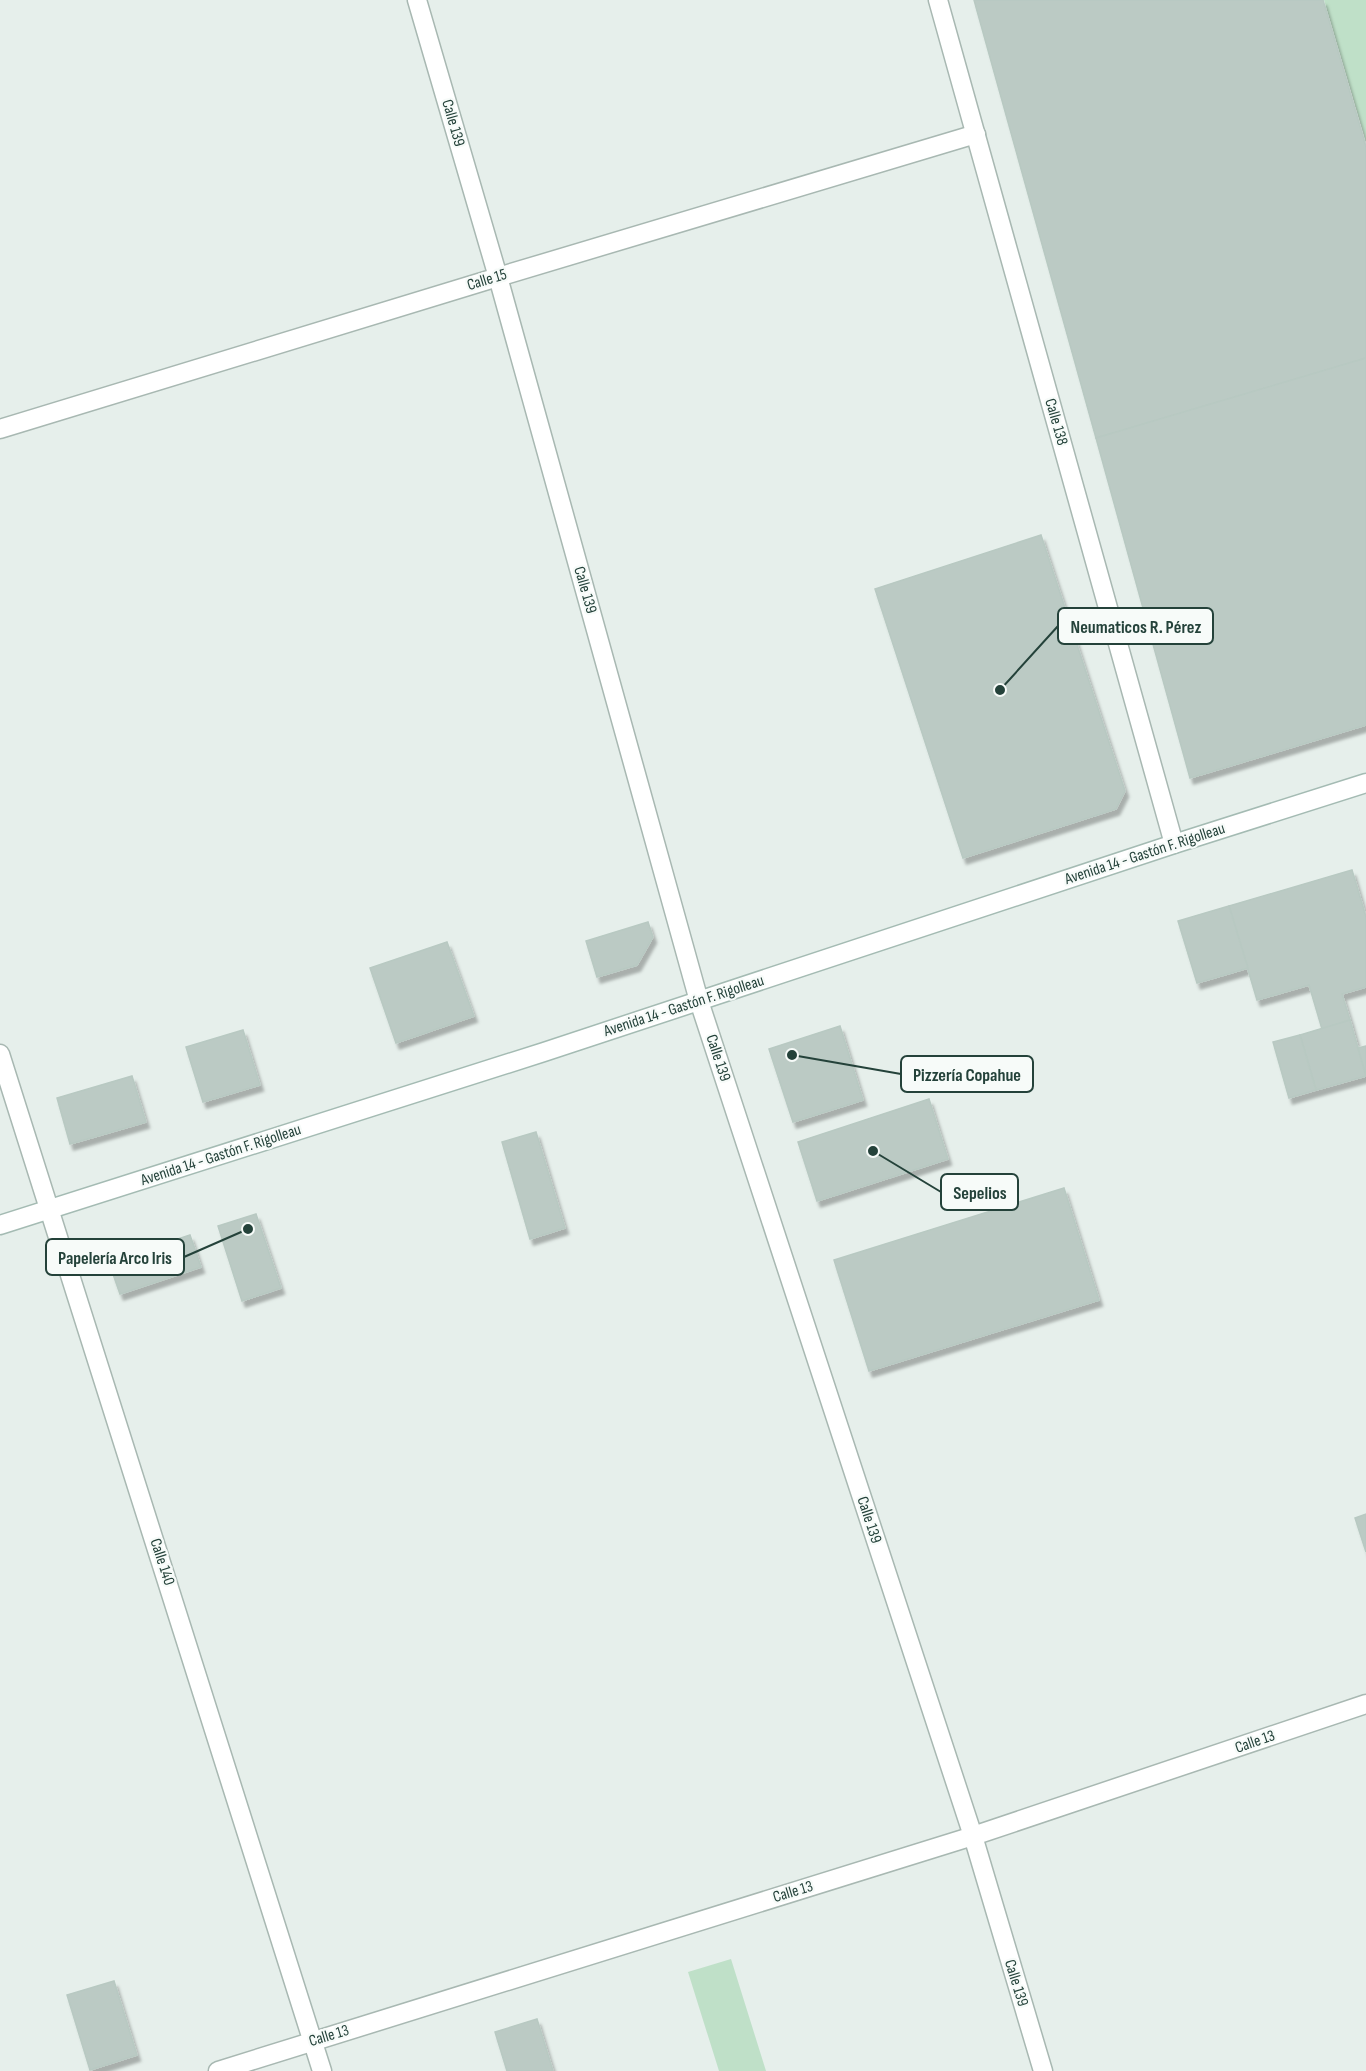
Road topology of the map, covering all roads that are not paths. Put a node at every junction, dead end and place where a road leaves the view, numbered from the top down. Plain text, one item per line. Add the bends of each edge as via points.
1 (417, 0) edge
2 (938, 0) edge
3 (976, 134) junction
4 (498, 277) junction
5 (0, 429) edge
6 (1366, 785) edge
7 (1174, 844) junction
8 (699, 1002) junction
9 (0, 1054) edge
10 (51, 1209) junction
11 (0, 1226) edge
12 (1366, 1704) edge
13 (973, 1836) junction
14 (313, 2041) junction
15 (218, 2071) edge
16 (322, 2071) edge
17 (1043, 2071) edge

1 - 4 street, Calle 139
2 - 3 street, Calle 138
3 - 4 street, Calle 15
3 - 7 street, Calle 138
4 - 5 street, Calle 15
4 - 8 street, Calle 139
6 - 7 street, Avenida 14 - Gastón F. Rigolleau
7 - 8 street, Avenida 14 - Gastón F. Rigolleau
8 - 10 street, Avenida 14 - Gastón F. Rigolleau
8 - 13 street, Calle 139
9 - 10 street, Calle 140
10 - 11 street, Avenida 14 - Gastón F. Rigolleau
10 - 14 street, Calle 140
12 - 13 street, Calle 13
13 - 14 street, Calle 13
13 - 17 street, Calle 139
14 - 15 street, Calle 13
14 - 16 street, Calle 140

